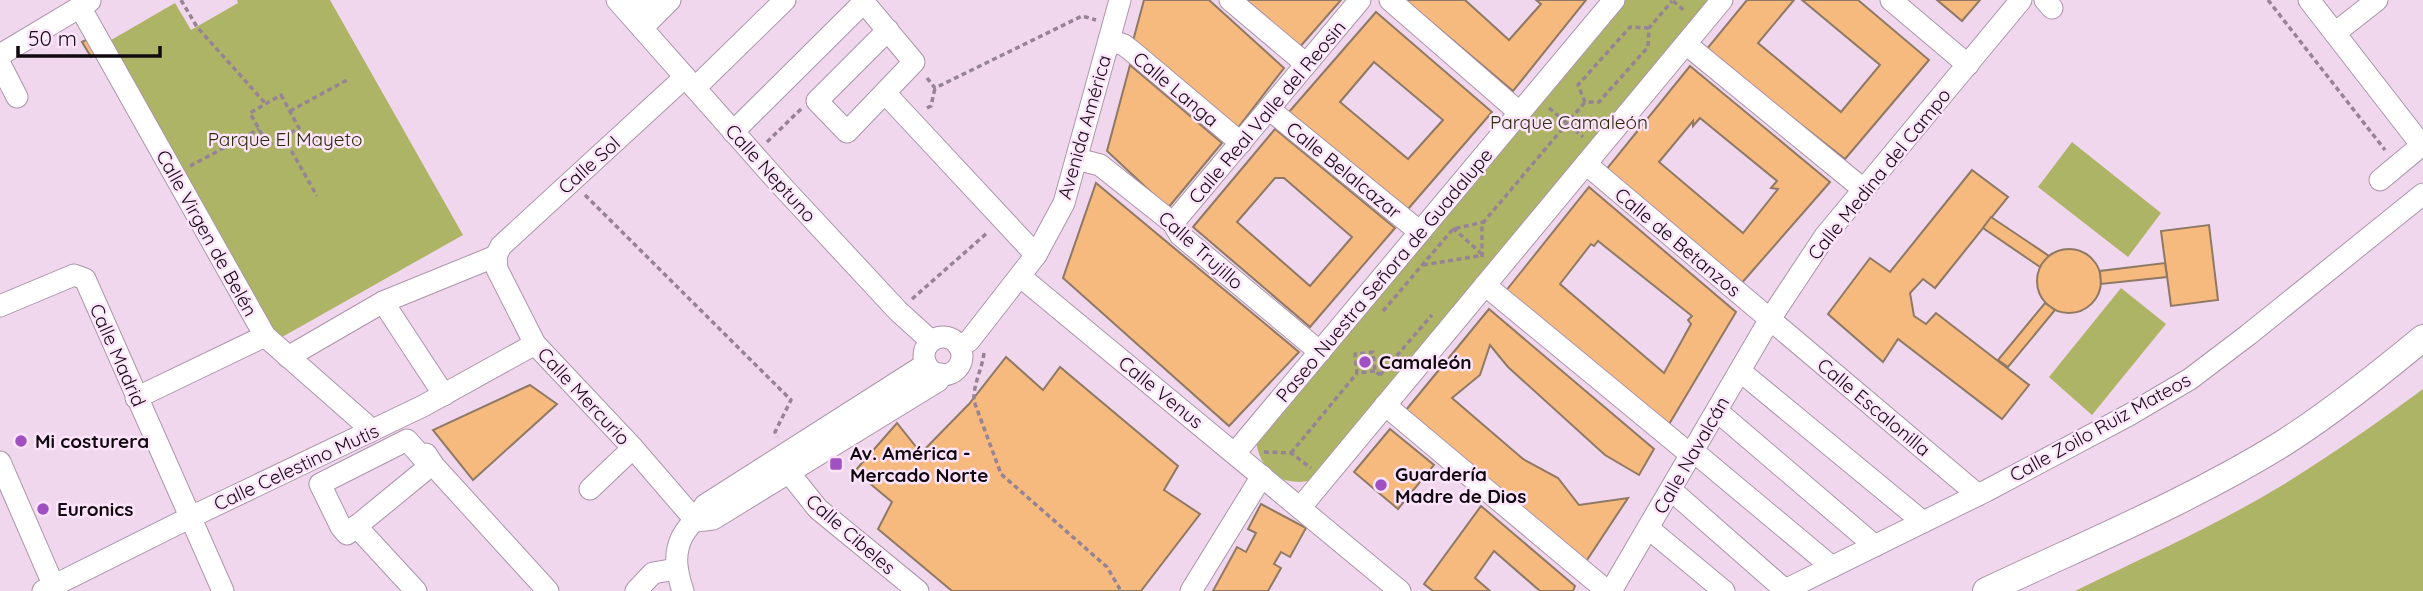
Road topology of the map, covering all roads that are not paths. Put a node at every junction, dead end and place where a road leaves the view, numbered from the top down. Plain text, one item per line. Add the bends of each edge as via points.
1 (617, 0) edge
2 (638, 0) edge
3 (648, 0) edge
4 (670, 0) edge
5 (786, 0) edge
6 (1120, 0) edge
7 (1230, 0) edge
8 (1360, 0) edge
9 (1390, 0) edge
10 (1614, 0) edge
11 (1723, 0) edge
12 (1891, 0) edge
13 (2021, 0) edge
14 (2309, 0) edge
15 (2377, 0) edge
16 (868, 2) edge
17 (85, 4) edge
18 (642, 27) junction
19 (888, 30) junction
20 (1111, 32) junction
21 (2335, 33) junction
22 (1686, 44) junction
23 (0, 55) edge
24 (0, 64) edge
25 (1306, 64) junction
26 (1968, 65) junction
27 (690, 82) junction
28 (885, 93) junction
29 (17, 97) dead end
30 (1269, 109) junction
31 (1520, 113) junction
32 (733, 132) junction
33 (1241, 143) junction
34 (2422, 146) edge
35 (1592, 156) junction
36 (1077, 159) junction
37 (2380, 180) dead end
38 (1863, 188) junction
39 (2423, 194) edge
40 (1173, 223) junction
41 (1420, 232) junction
42 (496, 256) junction
43 (1036, 256) junction
44 (1021, 277) junction
45 (1485, 285) junction
46 (383, 302) junction
47 (0, 306) edge
48 (1770, 319) junction
49 (265, 336) junction
50 (2423, 338) edge
51 (931, 341) junction
52 (964, 343) junction
53 (535, 344) junction
54 (1320, 352) junction
55 (288, 357) junction
56 (934, 369) junction
57 (1740, 370) junction
58 (444, 395) junction
59 (136, 398) junction
60 (1385, 405) junction
61 (1717, 411) junction
62 (408, 426) dead end
63 (369, 432) junction
64 (633, 449) junction
65 (1692, 453) junction
66 (1239, 456) junction
67 (783, 459) junction
68 (0, 463) edge
69 (1262, 476) junction
70 (590, 489) dead end
71 (1671, 489) junction
72 (1978, 495) junction
73 (1300, 508) junction
74 (191, 517) junction
75 (696, 521) junction
76 (1923, 522) junction
77 (356, 526) junction
78 (1648, 528) junction
79 (1875, 545) junction
80 (1832, 567) junction
81 (676, 569) junction
82 (51, 589) edge
83 (1784, 590) edge
84 (223, 591) edge
85 (416, 591) edge
86 (548, 591) edge
87 (636, 591) edge
88 (683, 591) edge
89 (918, 591) edge
90 (1191, 591) edge
91 (1400, 591) edge
92 (1609, 591) edge
93 (1724, 591) edge
94 (1986, 591) edge

1 - 18 street, Calle Neptuno
2 - 3 street
4 - 18 street
5 - 27 street, Calle Sol
6 - 20 street, Avenida América
7 - 25 street
8 - 25 street, Calle Real Valle del Reosin
9 - 31 street
10 - 31 street, Paseo Nuestra Señora de Guadalupe
11 - 22 street
12 - 26 street
13 - 26 street, Calle Medina del Campo
14 - 21 street
15 - 21 street
16 - 19 street
16 - 32 street
17 - 23 street
17 - 49 street, Calle Virgen de Belén
18 - 27 street, Calle Neptuno
19 - 28 street via 914,62
19 - 28 street via 810,104 847,132
20 - 33 street, Calle Langa
20 - 36 street, Avenida América
21 - 34 street
22 - 35 street
22 - 38 street
24 - 29 street
25 - 30 street, Calle Real Valle del Reosin
26 - 38 street, Calle Medina del Campo
27 - 32 street, Calle Neptuno
27 - 42 street, Calle Sol via 572,180
28 - 43 street
30 - 33 street, Calle Real Valle del Reosin
30 - 41 street, Calle Belalcazar
31 - 41 street, Paseo Nuestra Señora de Guadalupe
32 - 51 street, Calle Neptuno
33 - 40 street, Calle Real Valle del Reosin
34 - 37 street
35 - 45 street via 1491,262
35 - 48 street, Calle de Betanzos
36 - 40 street, Calle Trujillo via 1100,165
36 - 43 street, Avenida América via 1063,202
38 - 48 street, Calle Medina del Campo
39 - 72 street, Calle Zoilo Ruiz Mateos via 2190,379
40 - 54 street, Calle Trujillo via 1180,235
41 - 54 street, Paseo Nuestra Señora de Guadalupe
42 - 46 street
42 - 53 street, Calle Mercurio via 497,269
43 - 44 street, Avenida América
44 - 52 street, Avenida América
44 - 66 street, Calle Venus
45 - 60 street
45 - 65 street
46 - 55 street
46 - 58 street
47 - 59 street, Calle Madrid via 74,275 85,279
48 - 57 street, Calle Navalcán
48 - 72 street, Calle Escalonilla
49 - 55 street, Calle Virgen de Belén
49 - 59 street
50 - 94 main road via 2352,396 2282,443 2200,490
51 - 52 street via 943,337
51 - 56 street via 925,352
52 - 56 street via 957,368 947,374
53 - 58 street, Calle Celestino Mutis
53 - 64 street, Calle Mercurio
54 - 66 street, Paseo Nuestra Señora de Guadalupe
55 - 63 street, Calle Virgen de Belén
56 - 67 street via 938,381
57 - 61 street, Calle Navalcán
57 - 76 street
58 - 63 street, Calle Celestino Mutis
59 - 74 street, Calle Madrid
60 - 73 street
60 - 92 street
61 - 65 street, Calle Navalcán
61 - 79 street
62 - 86 street via 434,466
63 - 74 street, Calle Celestino Mutis
64 - 70 street
64 - 75 street, Calle Mercurio
65 - 71 street, Calle Navalcán
65 - 80 street
66 - 69 street, Calle Venus
67 - 75 street via 713,519
67 - 89 street, Calle Cibeles via 818,509
68 - 82 street
69 - 73 street, Calle Venus
69 - 90 street
71 - 78 street, Calle Navalcán
71 - 83 street
72 - 76 street, Calle Zoilo Ruiz Mateos
73 - 91 street, Calle Venus
74 - 82 street, Calle Celestino Mutis
74 - 84 street, Calle Madrid
75 - 81 street via 682,536
76 - 79 street, Calle Zoilo Ruiz Mateos
77 - 77 street via 430,466 407,440 320,484 347,534
77 - 85 street
78 - 92 street, Calle Navalcán
78 - 93 street
79 - 80 street, Calle Zoilo Ruiz Mateos
80 - 83 street, Calle Zoilo Ruiz Mateos
81 - 87 street via 653,573
81 - 88 street

